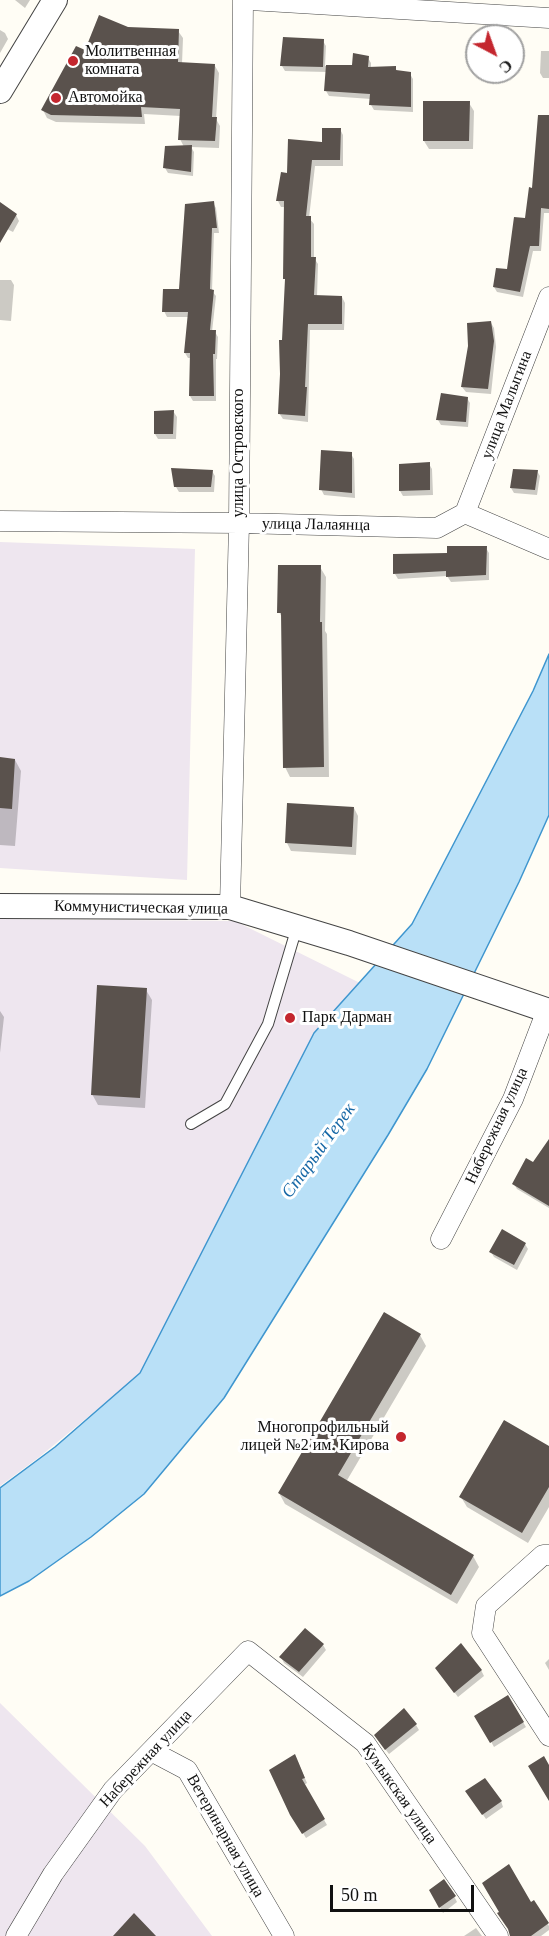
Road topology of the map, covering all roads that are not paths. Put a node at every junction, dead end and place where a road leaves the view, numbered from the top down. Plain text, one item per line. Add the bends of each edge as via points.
1 (55, 0) edge
2 (243, 0) edge
3 (250, 0) edge
4 (549, 18) edge
5 (0, 91) edge
6 (549, 297) edge
7 (465, 513) junction
8 (0, 521) edge
9 (239, 523) junction
10 (549, 549) edge
11 (0, 906) edge
12 (230, 907) junction
13 (297, 927) junction
14 (548, 1011) edge
15 (190, 1124) dead end
16 (441, 1239) dead end
17 (549, 1555) edge
18 (248, 1651) joint
19 (549, 1736) edge
20 (151, 1751) junction
21 (16, 1936) edge
22 (284, 1936) edge
23 (498, 1936) edge

1 - 5 street
2 - 9 street, улица Островского
3 - 4 street
6 - 7 street, улица Малыгина
7 - 9 street, улица Лалаянца via 437,528
7 - 10 street
8 - 9 street, улица Лалаянца
9 - 12 street, улица Островского
11 - 12 street, Коммунистическая улица
12 - 13 street, Коммунистическая улица
13 - 14 street, Коммунистическая улица
13 - 15 lane via 268,1024 225,1104
14 - 16 street, Набережная улица via 513,1099
17 - 19 street via 543,1555 486,1606 482,1633
18 - 20 street, Набережная улица
18 - 23 street, Кумыкская улица via 365,1743
20 - 21 street, Набережная улица via 113,1790 53,1874
20 - 22 street, Ветеринарная улица via 187,1770

